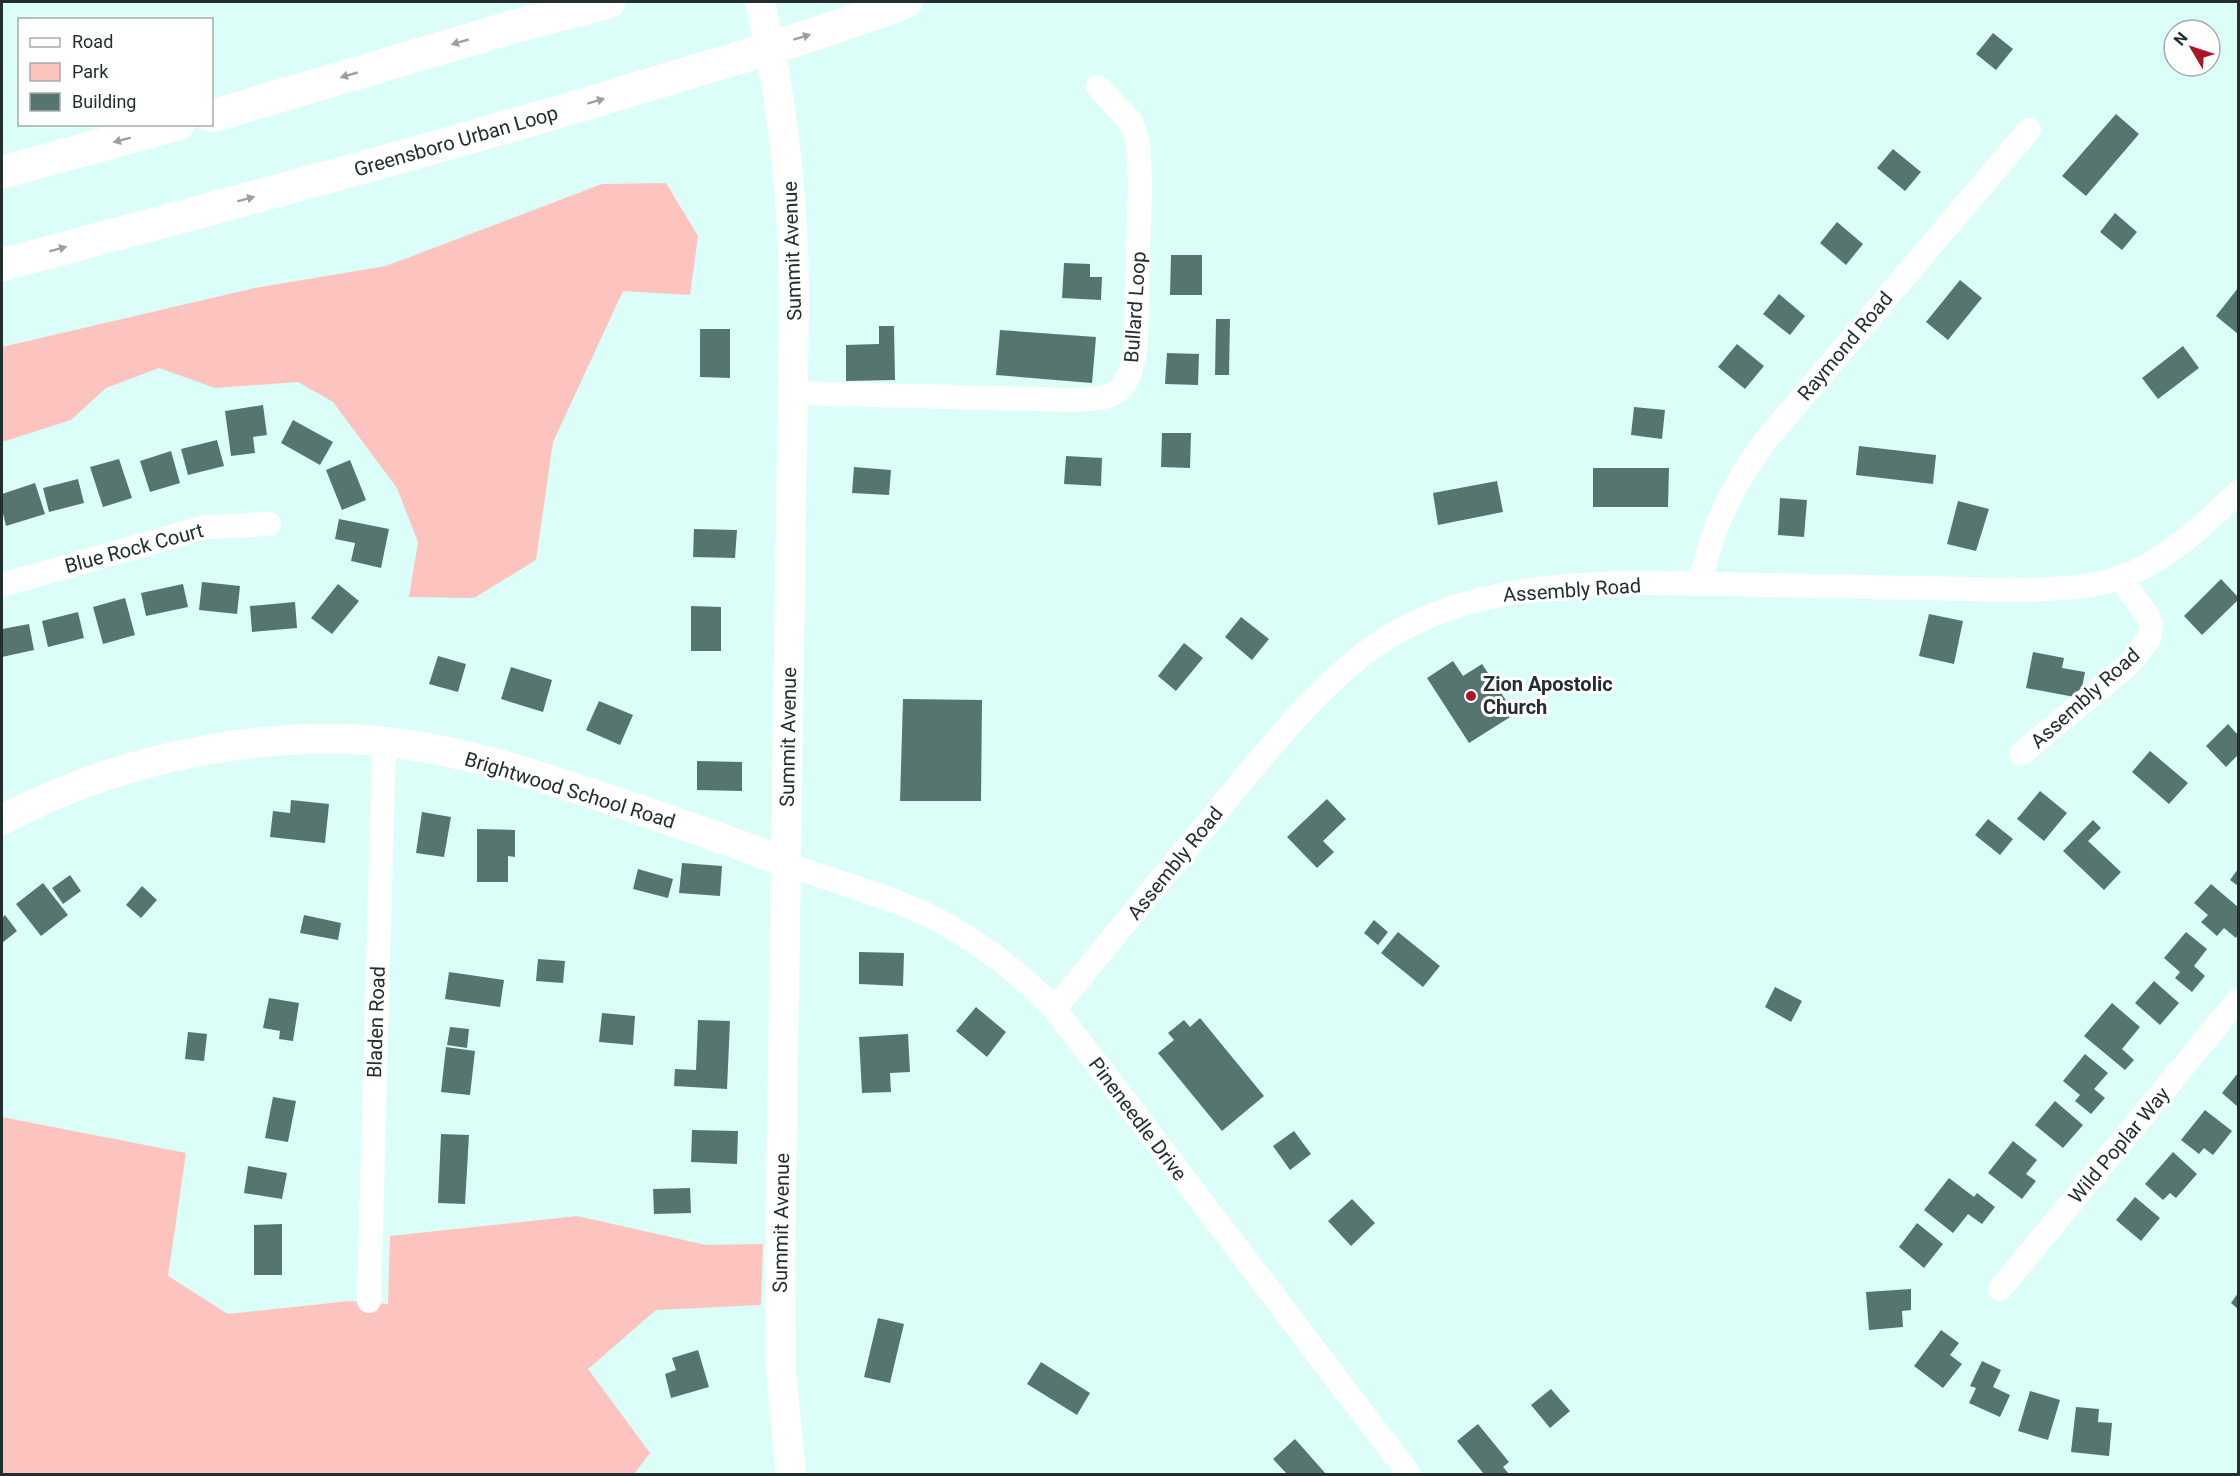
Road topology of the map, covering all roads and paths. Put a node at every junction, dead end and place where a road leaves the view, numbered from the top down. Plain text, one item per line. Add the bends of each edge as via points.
1 (582, 2) edge
2 (609, 2) edge
3 (760, 2) edge
4 (918, 2) edge
5 (896, 5) edge
6 (516, 26) junction
7 (1098, 87) dead end
8 (213, 116) edge
9 (171, 126) edge
10 (2029, 130) dead end
11 (2, 172) edge
12 (2, 265) edge
13 (793, 393) junction
14 (2238, 492) edge
15 (269, 524) dead end
16 (2120, 578) junction
17 (1700, 584) junction
18 (2, 585) edge
19 (384, 742) junction
20 (2021, 754) dead end
21 (2, 820) edge
22 (786, 863) junction
23 (2238, 1002) edge
24 (1055, 1009) junction
25 (2000, 1289) dead end
26 (369, 1301) dead end
27 (791, 1474) edge
28 (1409, 1474) edge

1 - 6 highway
2 - 6 highway
3 - 13 main road, Summit Avenue via 781,106 794,225
4 - 5 highway, Greensboro Urban Loop
12 -> 5 highway, Greensboro Urban Loop via 554,114
6 -> 8 highway
7 - 13 street, Bullard Loop via 1131,122 1138,141 1136,345 1132,369 1117,393 1100,399 1073,400
9 -> 11 highway
10 - 17 street, Raymond Road via 1744,470 1726,502
13 - 22 main road, Summit Avenue
14 - 16 street, Assembly Road via 2176,546
15 - 18 street, Blue Rock Court via 206,527
16 - 17 street, Assembly Road via 2079,587 2018,590
16 - 20 street, Assembly Road via 2147,614 2151,626 2149,639 2128,665
17 - 24 street, Assembly Road via 1566,587 1497,595 1436,613 1376,645 1320,694 1280,737
19 - 21 main road, Brightwood School Road via 267,741 192,752 43,798
19 - 22 main road, Brightwood School Road via 519,770
19 - 26 street, Bladen Road
22 - 24 street, Pineneedle Drive via 894,901 956,929 1008,966
22 - 27 main road, Summit Avenue via 780,1262 781,1371
23 - 25 street, Wild Poplar Way
24 - 28 street, Pineneedle Drive

